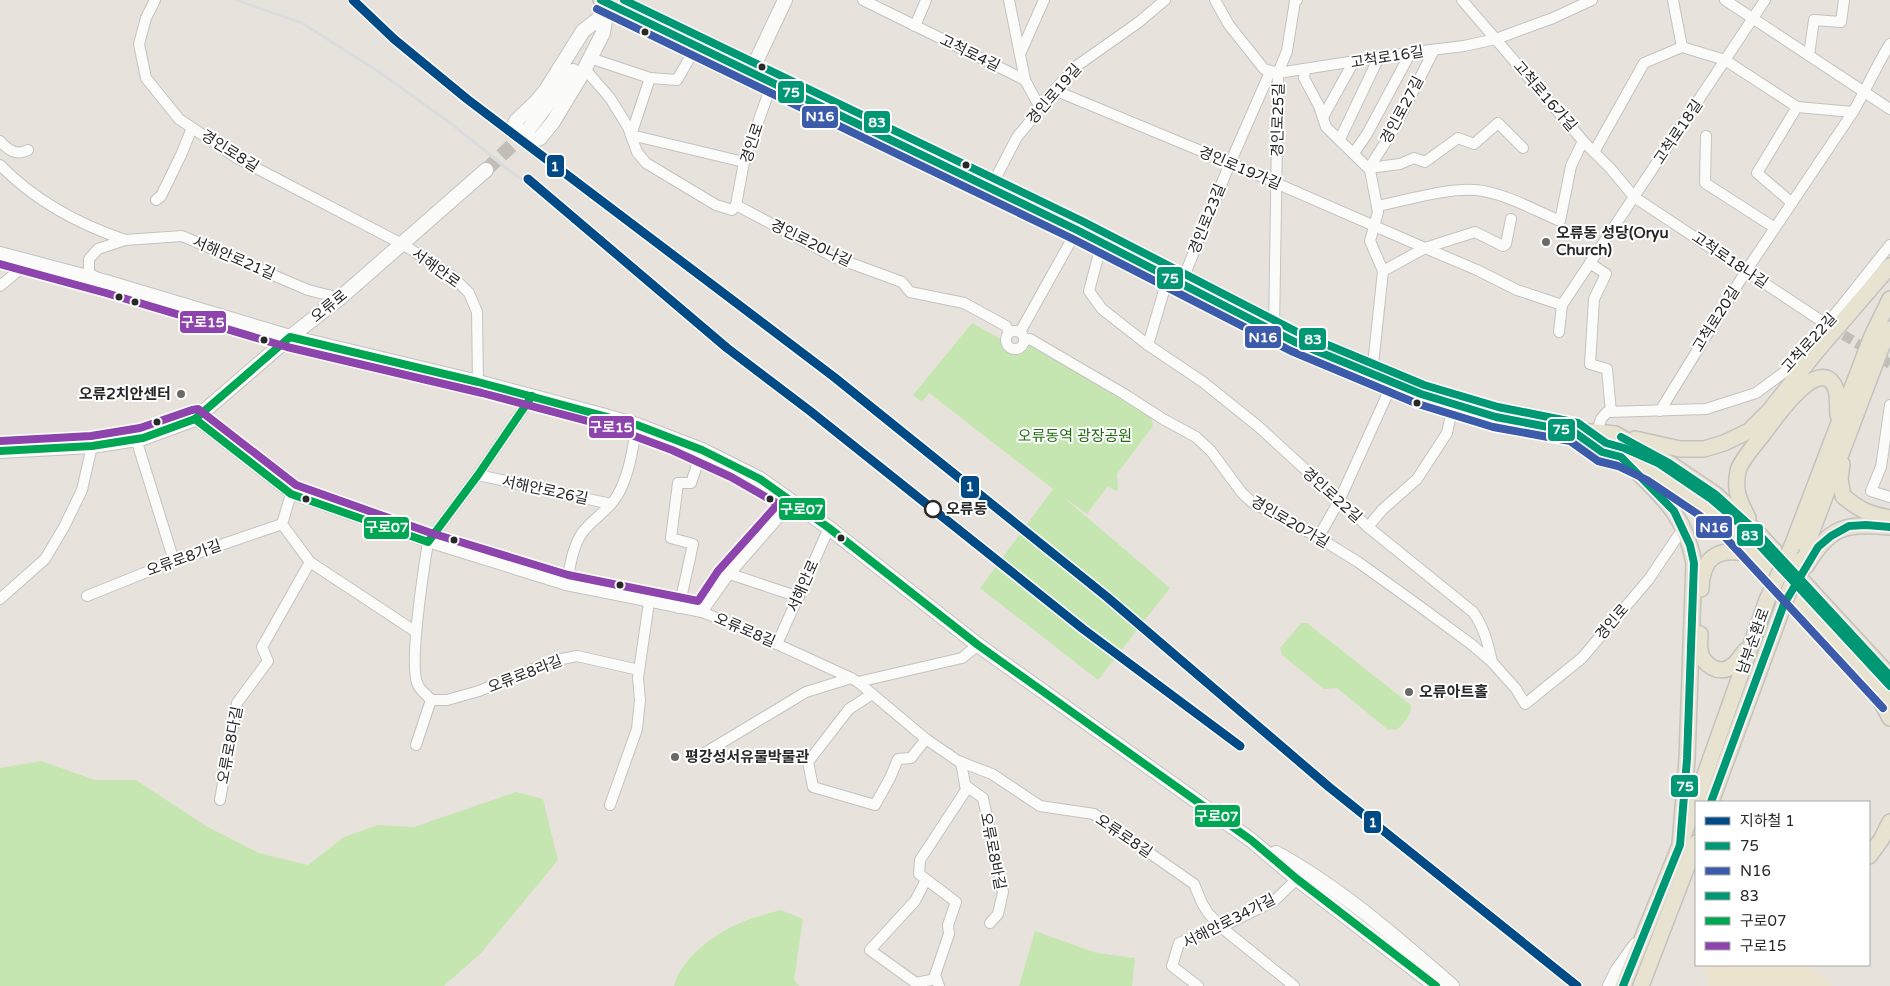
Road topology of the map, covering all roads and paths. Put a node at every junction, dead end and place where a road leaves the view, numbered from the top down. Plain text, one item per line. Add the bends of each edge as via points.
1 (155, 0) edge
2 (785, 0) edge
3 (864, 0) edge
4 (926, 0) edge
5 (1009, 0) edge
6 (1044, 0) edge
7 (1165, 0) edge
8 (1215, 0) edge
9 (1297, 0) edge
10 (1462, 0) edge
11 (1592, 0) edge
12 (1673, 0) edge
13 (1725, 0) edge
14 (1765, 0) edge
15 (1844, 0) edge
16 (608, 4) edge
17 (1753, 19) junction
18 (915, 26) junction
19 (1496, 39) junction
20 (1890, 44) edge
21 (696, 47) junction
22 (1682, 47) junction
23 (1434, 50) junction
24 (1411, 52) junction
25 (1020, 54) junction
26 (1809, 55) junction
27 (1379, 58) junction
28 (1725, 60) junction
29 (1354, 62) junction
30 (587, 63) junction
31 (1304, 69) junction
32 (751, 72) junction
33 (1274, 73) junction
34 (650, 78) junction
35 (1025, 80) junction
36 (772, 83) junction
37 (1054, 90) junction
38 (1864, 93) junction
39 (1039, 106) junction
40 (1797, 107) junction
41 (1890, 109) edge
42 (1853, 112) junction
43 (1323, 117) junction
44 (192, 128) junction
45 (528, 130) tunnel mouth
46 (631, 135) junction
47 (1706, 136) dead end
48 (1340, 139) junction
49 (0, 141) edge
50 (1583, 141) junction
51 (1523, 148) dead end
52 (28, 150) dead end
53 (1354, 152) junction
54 (1594, 152) junction
55 (744, 162) junction
56 (1230, 163) junction
57 (0, 165) edge
58 (1369, 168) junction
59 (486, 170) tunnel mouth
60 (1277, 183) junction
61 (990, 189) junction
62 (1634, 197) junction
63 (156, 200) dead end
64 (1792, 203) junction
65 (736, 205) junction
66 (1377, 206) junction
67 (1511, 218) dead end
68 (1374, 226) junction
69 (1775, 228) junction
70 (1077, 230) junction
71 (125, 240) junction
72 (1102, 242) junction
73 (402, 244) junction
74 (1890, 245) edge
75 (1425, 248) junction
76 (0, 254) edge
77 (29, 262) junction
78 (1590, 263) junction
79 (1890, 266) edge
80 (1382, 271) junction
81 (1746, 271) junction
82 (1175, 281) junction
83 (106, 282) junction
84 (0, 286) edge
85 (340, 298) junction
86 (1890, 299) edge
87 (1562, 305) junction
88 (1826, 324) junction
89 (1890, 329) edge
90 (1008, 332) junction
91 (1274, 332) junction
92 (1559, 332) dead end
93 (290, 337) junction
94 (1022, 337) junction
95 (1148, 346) junction
96 (1372, 374) junction
97 (478, 382) junction
98 (1393, 382) junction
99 (532, 396) junction
100 (1453, 404) junction
101 (1890, 405) edge
102 (1660, 411) junction
103 (1611, 412) junction
104 (195, 418) junction
105 (636, 425) junction
106 (1844, 425) junction
107 (1574, 432) junction
108 (1597, 432) junction
109 (1615, 434) junction
110 (136, 439) junction
111 (92, 446) junction
112 (702, 450) junction
113 (0, 451) edge
114 (1621, 457) junction
115 (478, 476) junction
116 (291, 494) junction
117 (1890, 497) edge
118 (1339, 500) junction
119 (793, 501) junction
120 (611, 504) junction
121 (1890, 518) edge
122 (282, 524) junction
123 (1368, 527) junction
124 (1684, 527) junction
125 (1890, 527) edge
126 (829, 528) junction
127 (1755, 530) junction
128 (1318, 538) junction
129 (428, 542) junction
130 (1755, 555) junction
131 (174, 561) junction
132 (310, 562) junction
133 (1803, 563) junction
134 (730, 574) junction
135 (566, 585) junction
136 (87, 596) dead end
137 (799, 597) junction
138 (0, 599) edge
139 (649, 602) junction
140 (679, 608) junction
141 (702, 612) junction
142 (416, 632) junction
143 (1753, 640) junction
144 (777, 644) junction
145 (978, 645) junction
146 (1492, 662) junction
147 (639, 670) junction
148 (1890, 676) edge
149 (1870, 679) junction
150 (855, 680) junction
151 (872, 694) junction
152 (431, 700) junction
153 (1890, 701) edge
154 (1525, 704) joint
155 (1890, 718) edge
156 (926, 739) junction
157 (416, 745) dead end
158 (1732, 746) junction
159 (703, 754) dead end
160 (961, 762) junction
161 (966, 785) junction
162 (220, 800) dead end
163 (1696, 801) edge
164 (1711, 801) edge
165 (1720, 801) edge
166 (1695, 803) edge
167 (610, 805) dead end
168 (1890, 822) edge
169 (1251, 840) junction
170 (1890, 841) edge
171 (1680, 845) junction
172 (1695, 846) edge
173 (1870, 855) edge
174 (1695, 865) edge
175 (1870, 867) edge
176 (1684, 877) junction
177 (1297, 879) junction
178 (926, 880) junction
179 (990, 923) dead end
180 (1221, 927) junction
181 (1641, 938) junction
182 (938, 983) edge
183 (1198, 986) edge
184 (1294, 986) edge
185 (1436, 986) edge
186 (1452, 986) edge
187 (1610, 986) edge
188 (1623, 986) edge
189 (1641, 986) edge

1 - 44 street, 경인로8길 via 139,44 146,78 179,119
2 - 32 main road
3 - 18 street, 고척로4길
4 - 18 street
5 - 25 street
6 - 25 street
7 - 37 street, 경인로19길 via 1078,64
8 - 33 street via 1229,25 1264,69
9 - 33 street, 경인로25길 via 1287,51
10 - 19 street
11 - 19 street, 고척로16길
12 - 22 street
13 - 17 street
14 - 17 street, 고척로18길
15 - 26 street via 1841,22 1814,20
16 - 21 main road
16 - 30 main road via 603,33
16 - 30 main road via 583,30 546,90 515,122 518,130 532,141 540,138 553,122
16 - 45 main road via 571,75
17 - 26 street
17 - 28 street, 고척로18길
18 - 35 street, 고척로4길
19 - 23 street, 고척로16길
19 - 50 street, 고척로16가길
20 - 38 street, 고척로20길
21 - 32 main road
21 - 34 street via 677,80
22 - 28 street
22 - 54 street via 1644,63
23 - 24 street, 고척로16길
23 - 58 street, 경인로27길 via 1394,129
24 - 27 street, 고척로16길
24 - 53 street, 경인로27길
25 - 35 street
26 - 38 street
27 - 29 street, 고척로16길
27 - 48 street
28 - 40 street
28 - 62 street, 고척로18길
29 - 31 street, 고척로16길
29 - 43 street
30 - 34 street
30 - 46 street, 경인로20나길
31 - 33 street, 고척로16길
31 - 43 street via 1304,78
32 - 36 main road
33 - 56 street, 경인로23길
33 - 60 street, 경인로25길
34 - 46 street
35 - 39 street
36 - 55 street, 경인로
36 - 61 main road
37 - 39 street, 경인로19길
37 - 56 street, 경인로19가길
38 - 41 street
38 - 42 street, 고척로20길
39 - 61 street, 경인로19길 via 1017,137
40 - 42 street
40 - 64 street via 1758,173
42 - 64 street, 고척로20길
43 - 48 street via 1326,127
44 - 63 street via 161,196
44 - 73 street, 경인로8길 via 237,158
46 - 55 street
46 - 65 street, 경인로20나길 via 646,164 716,205 732,210
47 - 69 street via 1705,183
48 - 53 street
49 - 52 street via 11,152
50 - 54 street, 고척로16가길
50 - 66 street via 1572,166 1560,221 1504,197 1477,190 1444,191
51 - 58 street, 경인로27길 via 1498,123 1474,144 1458,138 1425,162 1414,158 1400,164
53 - 58 street
54 - 62 street, 고척로16가길
55 - 65 street, 경인로
56 - 60 street, 경인로19가길
56 - 82 street, 경인로23길
57 - 71 street, 서해안로21길 via 23,188 45,202 96,230
58 - 66 street
59 - 73 main road, 오류로
60 - 68 street, 경인로19가길
60 - 91 street, 경인로25길
61 - 70 main road
62 - 78 street, 고척로18길
62 - 81 street, 고척로18나길
64 - 69 street, 고척로20길
65 - 90 street, 경인로20나길 via 834,257 902,282 910,292 964,303 1006,326
66 - 68 street
67 - 75 street via 1503,246 1475,232
68 - 75 street, 경인로19가길
68 - 80 street via 1370,242
69 - 81 street, 고척로20길
70 - 72 main road
70 - 94 street
71 - 83 street, 서해안로21길 via 98,250 89,259 89,273
71 - 85 street, 서해안로21길 via 182,236 308,290
72 - 82 main road
72 - 95 street, 경인로22길 via 1089,291 1102,309
73 - 85 main road, 오류로
73 - 97 street, 서해안로 via 451,275 469,294 477,312
74 - 88 street, 고척로22길
75 - 80 street
75 - 87 street via 1517,290
76 - 77 main road
77 - 83 main road
77 - 84 street
78 - 87 street, 고척로18길
78 - 103 street via 1606,274 1594,299 1590,364 1607,369
79 - 109 main road via 1749,431 1704,450
80 - 96 street
81 - 88 street, 고척로18나길
81 - 102 street, 고척로20길
82 - 91 main road
82 - 95 street
83 - 93 main road
85 - 93 main road, 오류로
86 - 106 main road, 남부순환로 via 1872,336
87 - 92 street, 고척로18길
88 - 102 street, 고척로22길 via 1787,370 1756,393 1706,409
89 - 106 main road, 남부순환로
90 - 94 street via 1014,330
90 - 94 street via 1006,342 1012,348 1022,346
91 - 96 main road
93 - 97 main road
93 - 104 main road, 오류로
94 - 128 street, 경인로20가길 via 1196,437 1252,503
95 - 118 street, 경인로22길 via 1203,382 1259,427
96 - 98 main road
97 - 99 main road
98 - 100 main road
98 - 118 street
99 - 105 main road
99 - 115 street, 서해안로26길
100 - 107 main road via 1496,417
100 - 123 street via 1447,433 1417,478
101 - 117 street via 1881,467 1871,491
102 - 103 street, 고척로22길
103 - 108 street via 1601,420
104 - 110 main road, 오류로
104 - 116 street, 오류로8길
105 - 112 main road
105 - 120 street via 629,471
106 - 121 main road via 1842,496 1870,514
106 - 127 main road via 1834,385 1827,378 1817,378 1800,389 1777,415 1738,468 1737,496
106 - 133 main road, 남부순환로
106 - 143 main road, 남부순환로, bridge
107 - 108 main road
107 - 114 main road via 1602,452
108 - 109 main road
109 - 127 main road via 1669,463 1715,494
110 - 111 main road, 오류로
110 - 131 street
111 - 113 main road, 오류로
111 - 138 street via 82,490 45,559
112 - 119 main road via 760,479
112 - 140 street via 691,483 678,483 671,538 693,544
114 - 124 main road via 1674,510
114 - 130 main road via 1652,471 1705,507
115 - 120 street, 서해안로26길
115 - 129 street, 서해안로26길
116 - 122 street
116 - 129 street, 오류로8길
118 - 123 street, 경인로22길
118 - 128 street
119 - 126 main road
119 - 134 street
120 - 135 street via 583,532 574,548
122 - 131 street, 오류로8가길
122 - 132 street
123 - 146 street, 경인로22길 via 1474,612 1488,643
124 - 154 street, 경인로 via 1649,579 1582,658
124 - 171 main road via 1694,563
125 - 133 main road via 1848,526 1831,536
126 - 137 street, 서해안로
126 - 145 main road
127 - 148 main road
128 - 146 street, 경인로20가길 via 1358,562
129 - 135 street, 오류로8길
129 - 142 street
130 - 143 main road via 1724,551 1712,557 1705,566 1701,581 1700,652 1713,668 1725,670 1733,666
130 - 149 main road
131 - 136 street, 오류로8가길
132 - 142 street
132 - 162 street, 오류로8다길 via 262,647 268,661 237,703
133 - 158 main road, 남부순환로, bridge via 1784,604
134 - 137 street
134 - 141 street
135 - 139 street, 오류로8길
137 - 144 street, 서해안로
139 - 140 street, 오류로8길
139 - 147 street
140 - 141 street, 오류로8길
141 - 144 street, 오류로8길
142 - 152 street via 417,685
143 - 163 main road, 남부순환로
144 - 150 street, 오류로8길
145 - 150 street via 962,658
145 - 169 main road
146 - 154 street, 경인로20가길
147 - 152 street, 오류로8라길 via 577,656 552,661 480,691 447,700
147 - 167 street via 637,729
149 - 153 main road
149 - 155 main road
150 - 151 street, 오류로8길
150 - 159 street via 806,692
151 - 156 street, 오류로8길
151 - 156 street via 849,709 808,762 814,787 875,804 898,759 911,758
152 - 157 street
156 - 160 street, 오류로8길
158 - 164 main road, 남부순환로
158 - 165 main road via 1733,768
160 - 161 street
160 - 180 street, 오류로8길 via 992,774 1040,806 1094,814 1194,884 1205,908
161 - 178 street, 오류로8바길 via 966,790 920,860 919,874
161 - 179 street, 오류로8바길 via 983,798 1002,892 998,914
166 - 171 main road, 남부순환로
168 - 173 main road
169 - 177 main road
169 - 186 main road via 1308,870 1343,895
170 - 175 main road
171 - 181 main road, 남부순환로
172 - 176 main road
174 - 176 main road
176 - 189 main road
177 - 180 street, 서해안로34가길 via 1274,901
177 - 185 main road
178 - 182 street via 956,902 935,975
178 - 182 street via 915,901 870,950 916,983
180 - 183 street, 서해안로34가길 via 1179,943 1172,966
180 - 184 street, 오류로8길
181 - 187 main road
181 - 188 main road, 남부순환로

